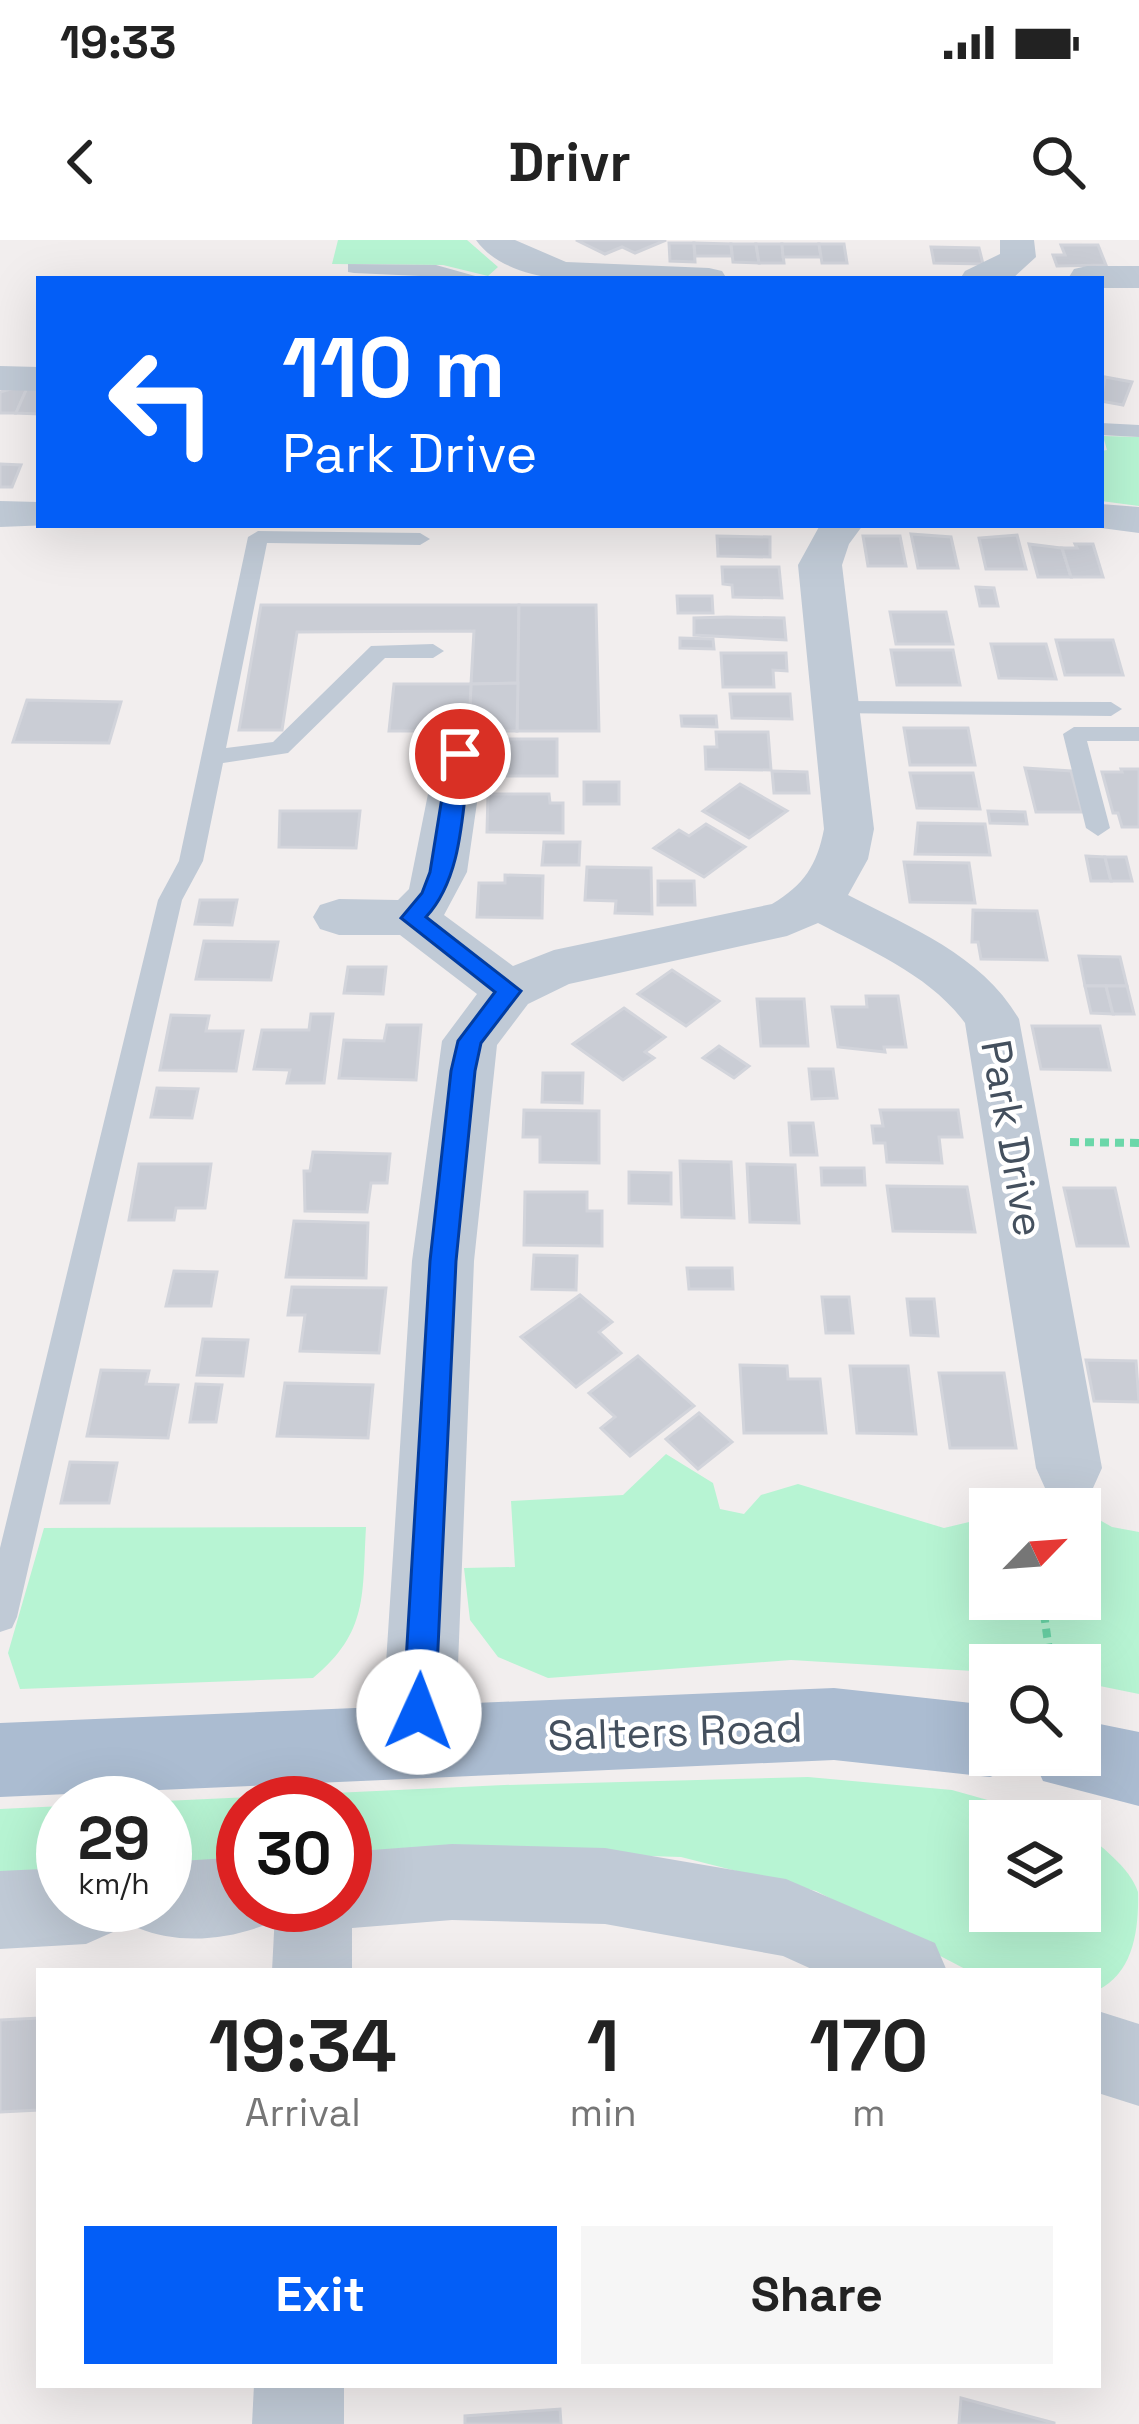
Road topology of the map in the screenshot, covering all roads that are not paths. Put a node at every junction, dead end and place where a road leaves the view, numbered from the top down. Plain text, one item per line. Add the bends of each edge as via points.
1 (494, 240) edge
2 (1017, 240) edge
3 (354, 268) dead end
4 (520, 272) edge
5 (463, 276) edge
6 (588, 276) edge
7 (985, 276) edge
8 (1104, 277) edge
9 (1139, 277) edge
10 (0, 378) edge
11 (36, 379) edge
12 (1104, 429) edge
13 (1139, 431) edge
14 (0, 514) edge
15 (36, 515) edge
16 (1104, 517) edge
17 (1139, 520) edge
18 (840, 528) edge
19 (419, 539) dead end
20 (433, 651) dead end
21 (836, 708) junction
22 (1111, 709) dead end
23 (1139, 734) edge
24 (460, 754) dead end
25 (212, 757) junction
26 (1098, 828) dead end
27 (818, 902) junction
28 (339, 916) dead end
29 (412, 918) junction
30 (509, 991) junction
31 (1070, 1468) dead end
32 (0, 1617) edge
33 (969, 1739) edge
34 (418, 1741) junction
35 (0, 1760) edge
36 (1101, 1761) edge
37 (1139, 1768) edge
38 (372, 1888) edge
39 (36, 1908) edge
40 (0, 1910) edge
41 (313, 1932) edge
42 (312, 1968) edge
43 (900, 1968) edge
44 (1101, 2053) edge
45 (1139, 2065) edge
46 (299, 2388) edge
47 (298, 2424) edge

1 - 4 street
2 - 7 street via 1011,265
3 - 5 lane
4 - 6 street
8 - 9 street
10 - 11 street
12 - 13 lane
14 - 15 street
16 - 17 street
18 - 21 street via 820,565
19 - 25 lane via 258,537
20 - 25 lane via 379,651 280,748
21 - 22 lane
21 - 27 street via 849,829 845,857
23 - 26 lane via 1073,734
24 - 29 street via 441,872
25 - 32 lane via 191,861 170,900
27 - 30 street via 742,931 554,969
27 - 31 street, Park Drive via 958,980 992,1019
28 - 29 street
29 - 30 street
30 - 34 street via 470,1041 463,1071 443,1261
33 - 34 main road, Salters Road via 834,1724
34 - 35 main road, Salters Road
36 - 37 main road
38 - 43 street via 605,1886 786,1918
39 - 40 street
41 - 42 street
44 - 45 street
46 - 47 street

